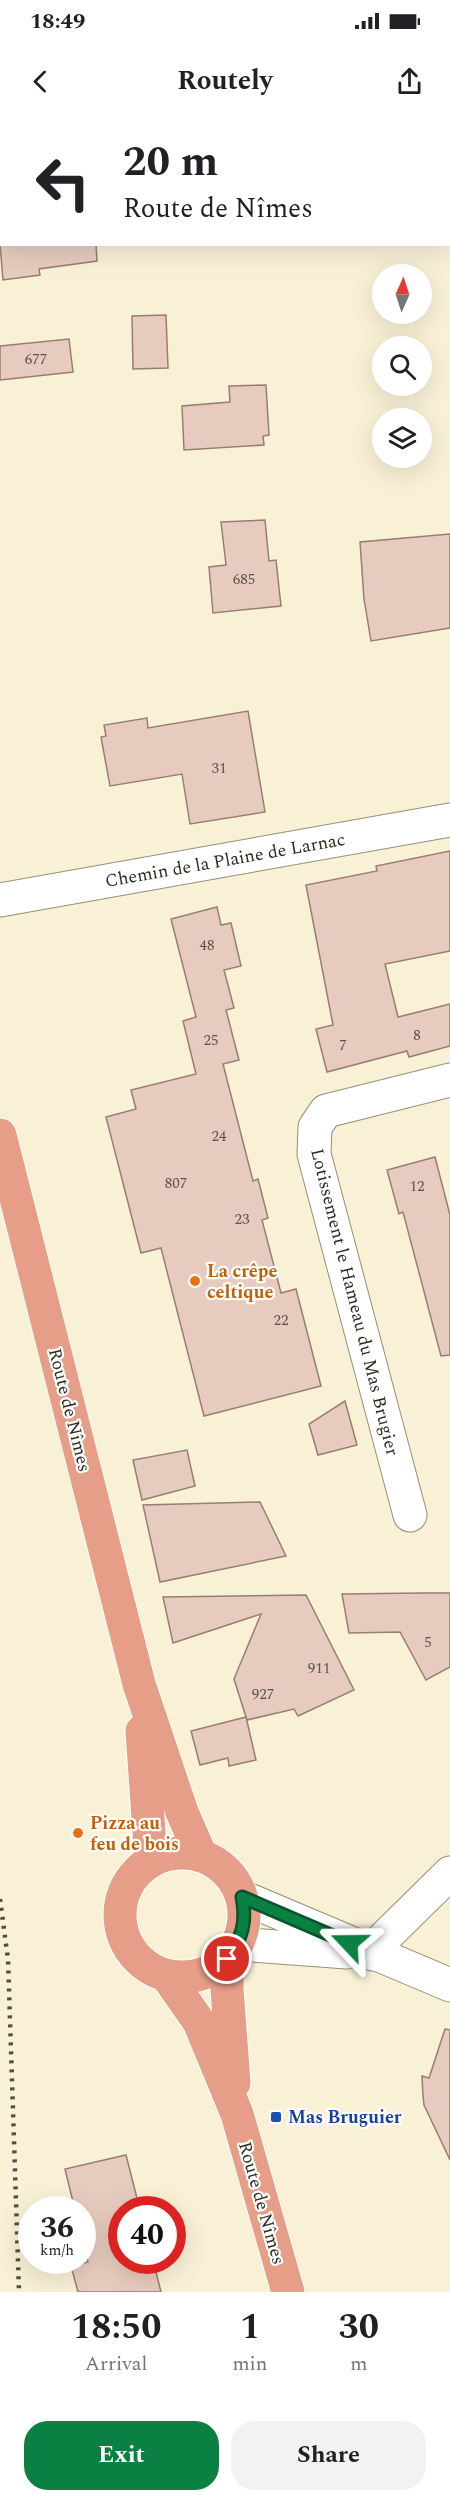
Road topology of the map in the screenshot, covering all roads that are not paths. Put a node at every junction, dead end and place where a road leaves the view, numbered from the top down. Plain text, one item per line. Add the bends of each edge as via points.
1 (450, 820) edge
2 (0, 900) edge
3 (450, 1080) edge
4 (0, 1135) edge
5 (410, 1515) dead end
6 (139, 1684) junction
7 (201, 1856) junction
8 (151, 1861) junction
9 (450, 1873) edge
10 (242, 1897) junction
11 (233, 1951) junction
12 (373, 1954) junction
13 (167, 1976) junction
14 (450, 1985) edge
15 (237, 2114) junction
16 (288, 2292) edge

1 - 2 street, Chemin de la Plaine de Larnac
3 - 5 street, Lotissement le Hameau du Mas Brugier via 326,1111 315,1127 314,1154
4 - 6 main road, Route de Nîmes
6 - 7 main road, Route de Nîmes
6 - 8 main road, Route de Nîmes
7 - 8 main road, Route de Nîmes via 184,1853
7 - 10 main road, Route de Nîmes via 231,1876
8 - 13 main road, Route de Nîmes via 139,1870 123,1895 120,1924 131,1951 141,1962
9 - 12 street via 383,1939
10 - 11 main road, Route de Nîmes via 245,1921
10 - 12 street
11 - 12 street
11 - 13 main road via 210,1971 189,1977
11 - 15 main road, Route de Nîmes via 226,1989
12 - 14 street
13 - 15 main road, Route de Nîmes via 200,2022
15 - 16 main road, Route de Nîmes

